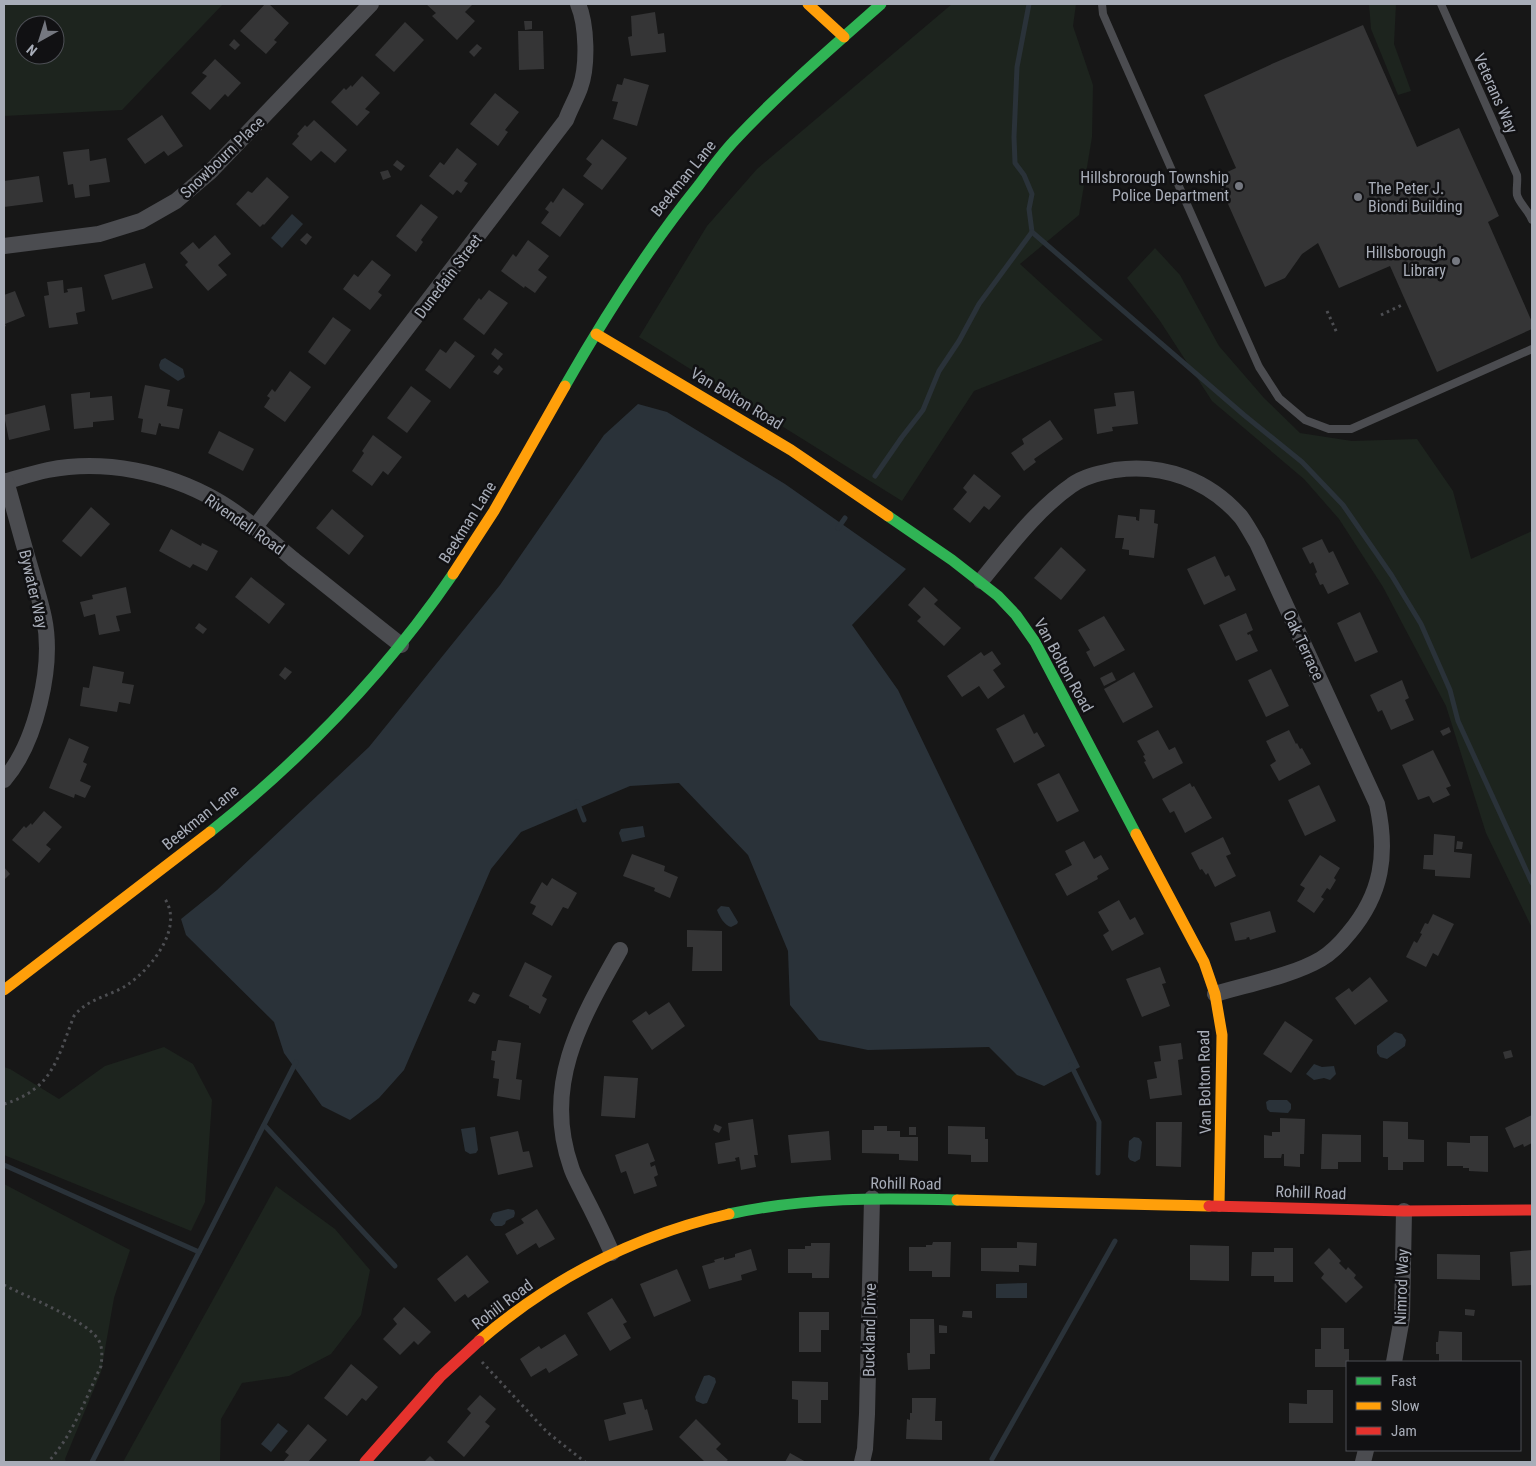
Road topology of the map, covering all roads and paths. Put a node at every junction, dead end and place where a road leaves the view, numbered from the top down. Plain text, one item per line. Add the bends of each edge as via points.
1 (371, 4) edge
2 (578, 4) edge
3 (808, 4) edge
4 (881, 4) edge
5 (1102, 4) edge
6 (1441, 4) edge
7 (844, 36) junction
8 (1532, 220) edge
9 (4, 246) edge
10 (1404, 304) dead end
11 (1327, 311) dead end
12 (1381, 316) dead end
13 (1337, 333) dead end
14 (596, 334) junction
15 (1532, 349) edge
16 (5, 482) edge
17 (255, 527) junction
18 (981, 581) junction
19 (401, 645) junction
20 (4, 780) edge
21 (165, 899) dead end
22 (620, 950) dead end
23 (4, 990) edge
24 (1215, 994) junction
25 (4, 1104) edge
26 (872, 1198) junction
27 (1219, 1206) junction
28 (1404, 1210) junction
29 (1532, 1210) edge
30 (612, 1253) junction
31 (4, 1285) edge
32 (482, 1361) dead end
33 (1394, 1361) edge
34 (48, 1462) edge
35 (365, 1462) edge
36 (585, 1462) edge
37 (862, 1462) edge

1 - 9 street, Snowbourn Place via 210,172 176,201 140,221 99,234
2 - 17 street, Dunedain Street via 586,50 581,86 566,120
3 - 7 street
4 - 7 street, Beekman Lane
5 - 15 lane via 1103,14 1260,367 1279,398 1305,420 1329,429 1351,429
6 - 8 lane, Veterans Way via 1517,175 1517,194
7 - 14 street, Beekman Lane via 732,143 663,229
10 - 12 path
11 - 13 path
14 - 18 street, Van Bolton Road via 791,450
14 - 19 street, Beekman Lane via 493,512
16 - 17 street, Rivendell Road via 49,470 87,467 147,473 181,483 216,500
16 - 20 street, Bywater Way via 44,619 46,646 37,717
17 - 19 street, Rivendell Road
18 - 24 street, Van Bolton Road via 1016,615 1035,642 1204,962
18 - 24 street, Oak Terrace via 1049,502 1074,483 1101,473 1131,468 1164,470 1193,480 1219,496 1241,518 1257,543 1377,804 1383,850 1373,897 1361,919 1341,943 1321,959 1293,971
19 - 23 street, Beekman Lane via 340,714 249,799
21 - 25 path via 171,914 168,933 159,952 135,980 79,1010 50,1074 30,1094
22 - 30 street via 576,1031 563,1080 562,1110 571,1168
24 - 27 street, Van Bolton Road via 1223,1066
26 - 27 street, Rohill Road
26 - 30 street, Rohill Road via 789,1203 737,1212 692,1223
26 - 37 street, Buckland Drive via 867,1414
27 - 28 street, Rohill Road
28 - 29 street, Rohill Road
28 - 33 street, Nimrod Way via 1402,1318
30 - 35 street, Rohill Road via 557,1284 498,1325 441,1376
31 - 34 path via 80,1322 98,1340 102,1354 100,1366 71,1433
32 - 36 path via 547,1432

